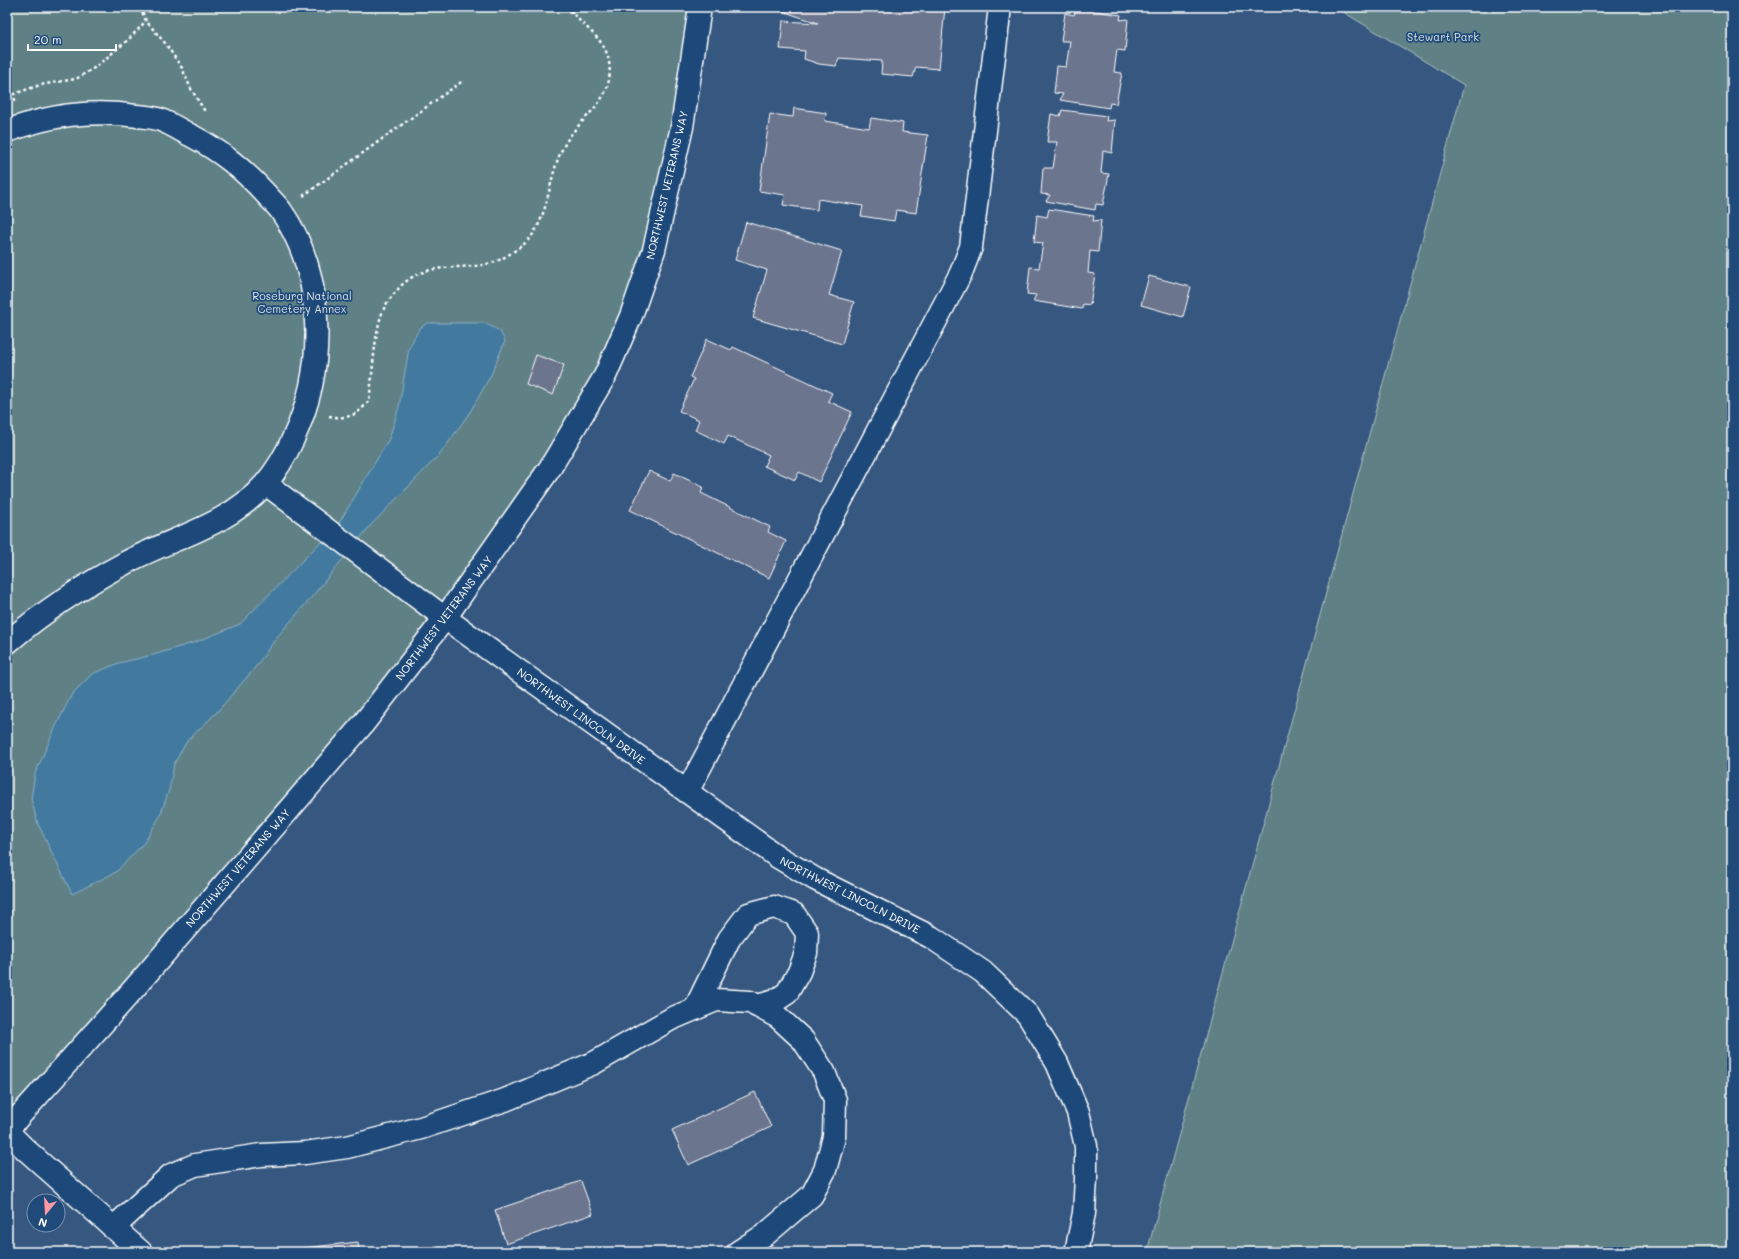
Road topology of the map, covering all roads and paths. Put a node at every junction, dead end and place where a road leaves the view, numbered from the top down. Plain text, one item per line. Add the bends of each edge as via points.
1 (140, 7) edge
2 (568, 7) edge
3 (700, 7) edge
4 (1000, 7) edge
5 (146, 21) junction
6 (464, 80) dead end
7 (210, 116) dead end
8 (13, 129) edge
9 (282, 212) junction
10 (306, 410) junction
11 (266, 484) junction
12 (445, 618) junction
13 (7, 643) edge
14 (687, 792) junction
15 (757, 1006) junction
16 (695, 1009) junction
17 (7, 1130) edge
18 (113, 1228) junction
19 (140, 1252) edge
20 (738, 1252) edge
21 (1076, 1252) edge

1 - 5 path
2 - 10 path via 598,37 606,49 609,63 608,79 604,94 596,107 565,144 557,161 539,223 530,238 489,264 434,269 400,286 385,305 378,326 369,400 364,407 352,416 335,417
3 - 12 street, NORTHWEST VETERANS WAY via 682,126 654,250 631,316 605,376 550,468
4 - 14 street via 972,247 961,273
5 - 7 path via 182,68 191,89
5 - 8 path via 110,55 76,79 40,85 14,94
6 - 9 path
8 - 9 street via 35,121 77,113 120,113 162,120 216,149 247,174
9 - 10 street via 302,249 313,289 318,328 315,366
10 - 11 street via 288,450
11 - 12 street, NORTHWEST LINCOLN DRIVE
11 - 13 street via 236,511 129,561 72,594
12 - 14 street, NORTHWEST LINCOLN DRIVE
12 - 17 street, NORTHWEST VETERANS WAY via 363,724 131,992
14 - 21 street, NORTHWEST LINCOLN DRIVE via 778,857 815,879 931,937 983,972 1028,1016 1057,1063 1078,1112 1086,1146 1084,1213
15 - 16 street via 750,1002 716,1000
15 - 16 street via 775,1002 787,993 806,953 807,933 794,914 774,907 748,914 728,939
15 - 20 street via 778,1017 803,1040 824,1072 835,1100 834,1137 825,1170 812,1195 766,1234
16 - 18 street via 671,1019 594,1063 505,1100 421,1128 347,1147 305,1153 261,1155 195,1166 171,1175
17 - 18 street
18 - 19 street

